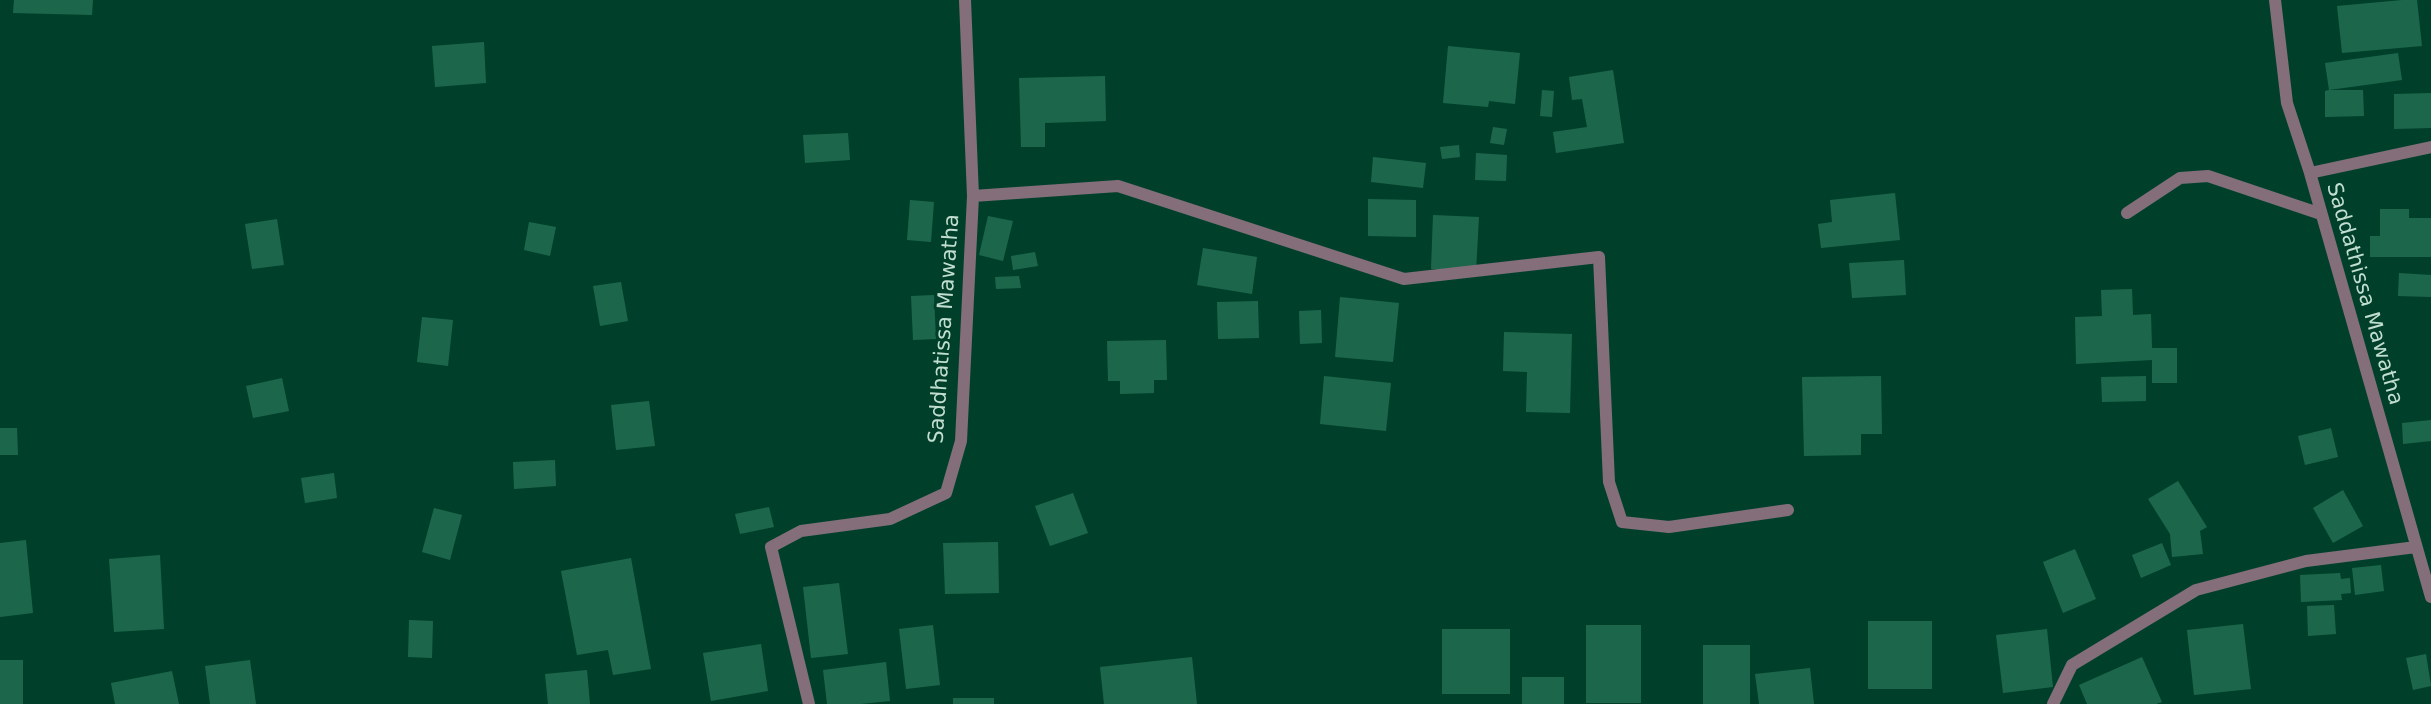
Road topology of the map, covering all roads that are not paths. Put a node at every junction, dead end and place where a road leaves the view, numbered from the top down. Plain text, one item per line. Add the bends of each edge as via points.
1 (966, 0) edge
2 (2275, 0) edge
3 (2431, 147) edge
4 (2310, 173) junction
5 (973, 196) junction
6 (2127, 213) dead end
7 (2321, 214) junction
8 (1788, 510) dead end
9 (2416, 548) junction
10 (2431, 597) edge
11 (809, 704) edge
12 (2053, 704) edge

1 - 5 street, Saddhatissa Mawatha
2 - 4 street, Saddathissa Mawatha via 2287,103
3 - 4 street
4 - 7 street, Saddathissa Mawatha
5 - 8 street via 1118,186 1404,279 1599,257 1609,482 1622,522 1669,527
5 - 11 street, Saddhatissa Mawatha via 961,441 946,493 890,519 801,531 771,548
6 - 7 street via 2180,178 2208,176
7 - 9 street, Saddathissa Mawatha
9 - 10 street, Saddathissa Mawatha
9 - 12 street via 2306,561 2196,590 2072,665

